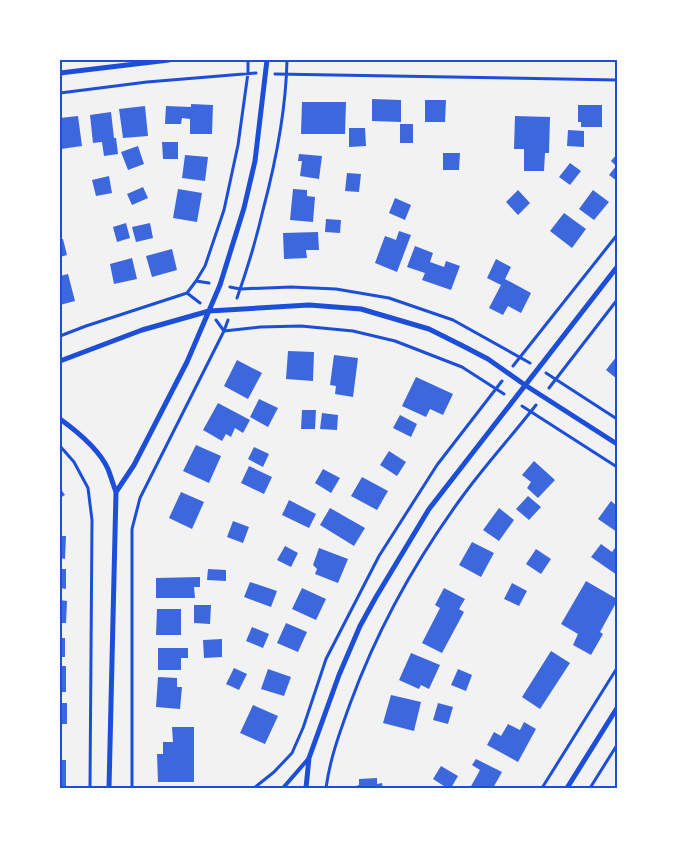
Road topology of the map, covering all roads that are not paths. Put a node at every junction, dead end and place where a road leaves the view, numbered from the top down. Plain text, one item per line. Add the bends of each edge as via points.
1 (169, 60) edge
2 (267, 60) edge
3 (60, 73) edge
4 (617, 267) edge
5 (209, 311) junction
6 (60, 361) edge
7 (525, 384) junction
8 (60, 419) edge
9 (617, 444) edge
10 (116, 492) junction
11 (617, 708) edge
12 (309, 758) junction
13 (109, 788) edge
14 (283, 788) edge
15 (306, 788) edge
16 (567, 788) edge

1 - 3 street
2 - 5 street via 254,161 244,208
4 - 7 street
5 - 6 street via 142,330
5 - 7 street via 309,305 360,309 429,329 488,359
5 - 10 street via 139,457
7 - 9 street
7 - 12 street via 429,509 376,597 339,675
8 - 10 street via 93,447 108,468
10 - 13 street
11 - 16 street
12 - 14 lane
12 - 15 street

